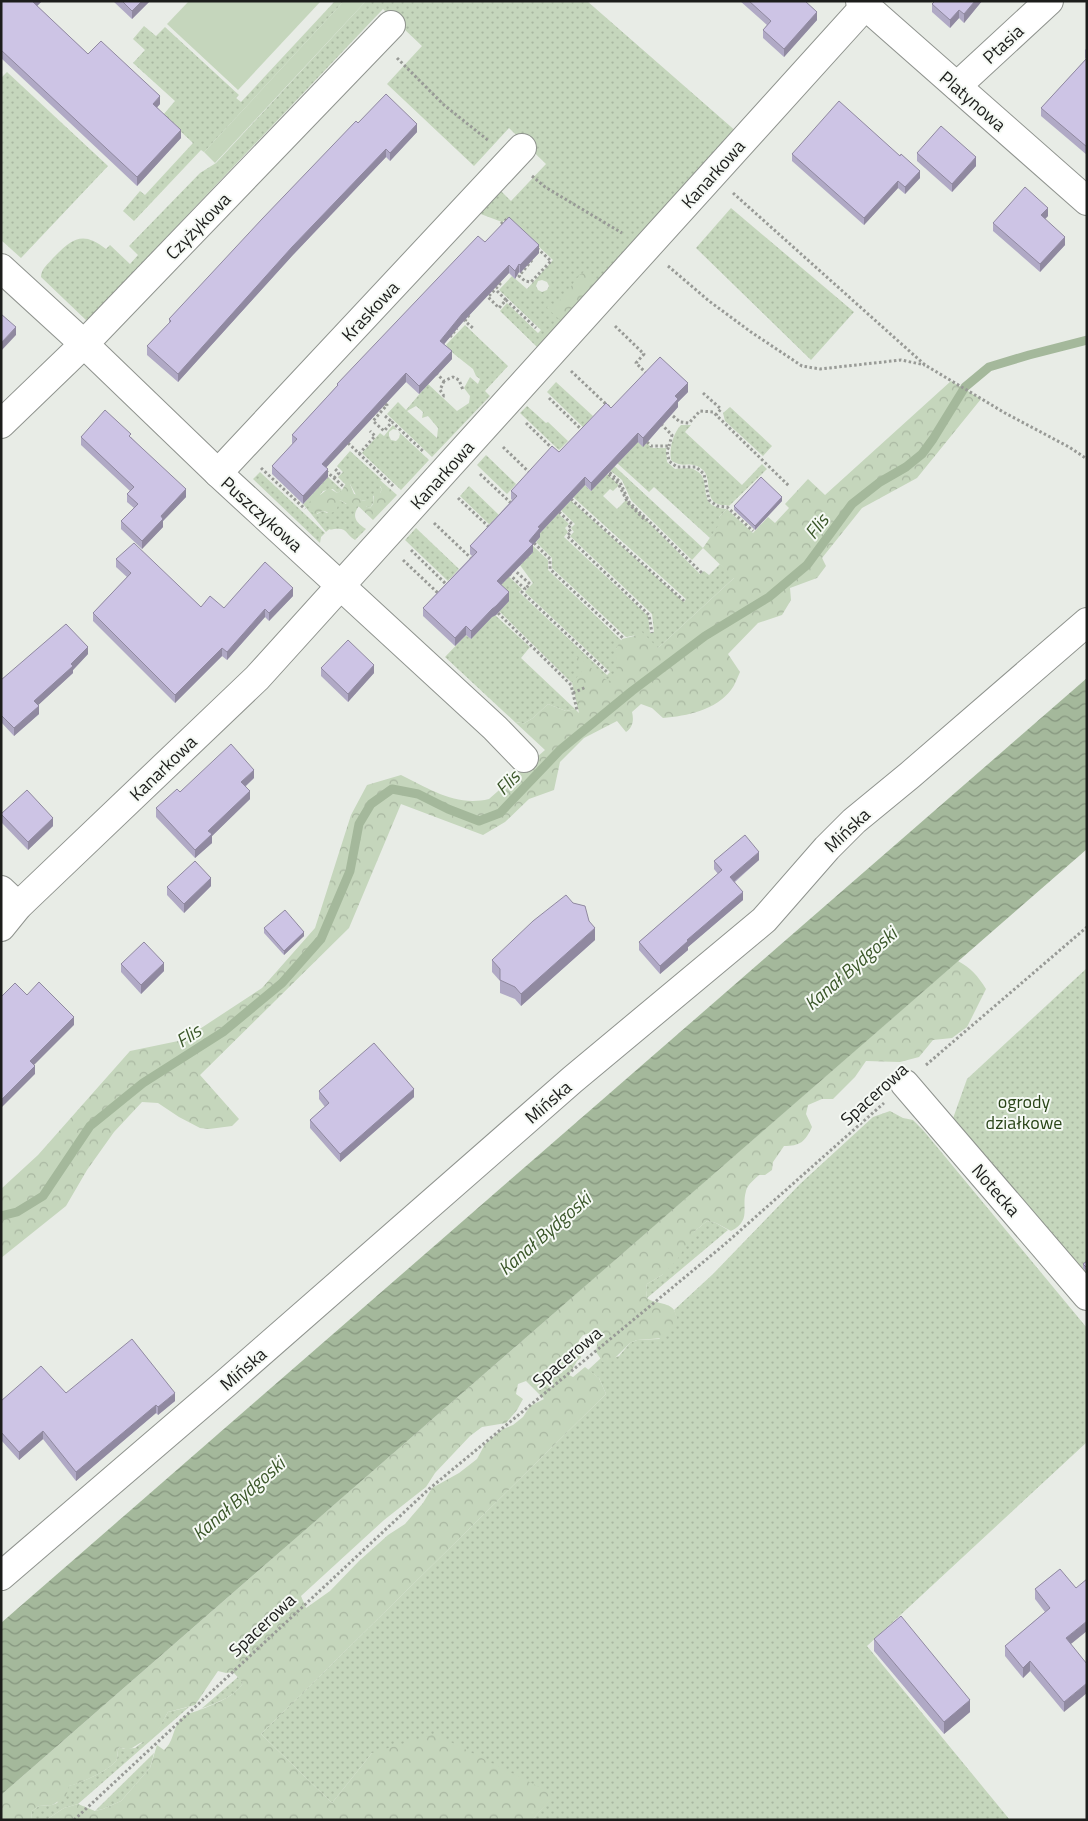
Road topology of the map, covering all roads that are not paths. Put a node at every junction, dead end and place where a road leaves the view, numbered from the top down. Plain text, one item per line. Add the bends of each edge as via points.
1 (1049, 1) edge
2 (863, 4) edge
3 (391, 25) dead end
4 (957, 86) junction
5 (522, 148) dead end
6 (1087, 201) edge
7 (1, 268) edge
8 (84, 344) junction
9 (1, 424) edge
10 (218, 473) junction
11 (341, 585) junction
12 (1087, 622) edge
13 (524, 758) dead end
14 (10, 898) edge
15 (1, 927) edge
16 (905, 1084) road end
17 (1087, 1296) edge
18 (1, 1576) edge

1 - 4 street, Ptasia
2 - 4 street, Platynowa
2 - 11 street, Kanarkowa
3 - 8 street, Czyżykowa
4 - 6 street, Platynowa
5 - 10 street, Kraskowa
7 - 8 street, Puszczykowa
8 - 9 street, Czyżykowa
8 - 10 street, Puszczykowa
10 - 11 street, Puszczykowa
11 - 13 street, Puszczykowa
11 - 14 street, Kanarkowa via 257,678
12 - 18 street, Mińska via 854,821 764,920 572,1080
14 - 15 street, Kanarkowa
16 - 17 street, Notecka

